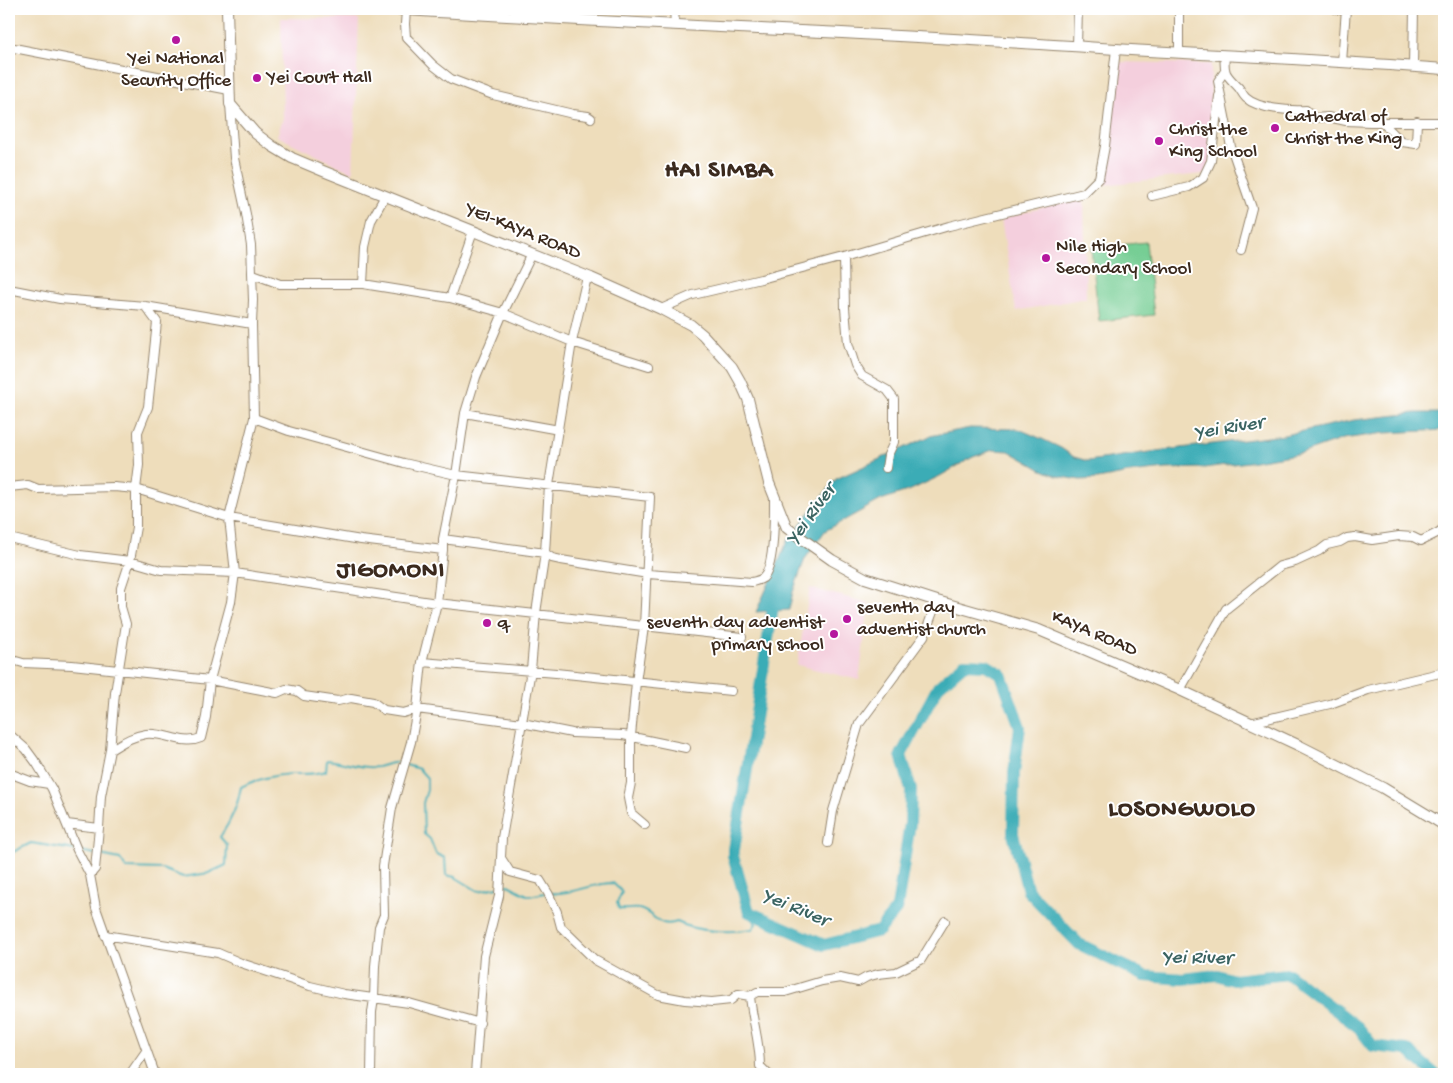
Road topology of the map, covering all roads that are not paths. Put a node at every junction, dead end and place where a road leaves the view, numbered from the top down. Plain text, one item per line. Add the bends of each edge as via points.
1 (227, 9) edge
2 (391, 9) edge
3 (674, 9) edge
4 (1078, 9) edge
5 (1179, 9) edge
6 (1335, 9) edge
7 (1414, 9) edge
8 (406, 10) edge
9 (1346, 10) edge
10 (674, 24) junction
11 (1077, 46) junction
12 (9, 47) edge
13 (1116, 49) junction
14 (1179, 52) junction
15 (1225, 55) junction
16 (1342, 62) junction
17 (1414, 66) junction
18 (1444, 69) edge
19 (1225, 71) junction
20 (229, 90) junction
21 (1219, 90) junction
22 (230, 104) junction
23 (591, 118) dead end
24 (1417, 121) junction
25 (1381, 122) junction
26 (1444, 122) edge
27 (385, 196) junction
28 (1152, 196) dead end
29 (472, 231) junction
30 (1241, 250) dead end
31 (532, 254) junction
32 (844, 258) junction
33 (252, 274) junction
34 (587, 277) junction
35 (363, 284) junction
36 (9, 289) edge
37 (450, 298) junction
38 (145, 306) junction
39 (661, 308) junction
40 (502, 313) junction
41 (252, 324) junction
42 (572, 342) junction
43 (649, 366) dead end
44 (465, 413) junction
45 (254, 418) junction
46 (559, 430) junction
47 (886, 468) dead end
48 (456, 475) junction
49 (549, 485) junction
50 (9, 487) edge
51 (136, 489) junction
52 (774, 498) junction
53 (229, 518) junction
54 (787, 528) joint
55 (1444, 528) edge
56 (9, 538) edge
57 (443, 539) junction
58 (443, 550) junction
59 (545, 553) junction
60 (130, 561) junction
61 (235, 573) junction
62 (648, 574) junction
63 (937, 601) junction
64 (437, 603) junction
65 (536, 613) junction
66 (644, 627) junction
67 (742, 637) dead end
68 (9, 659) edge
69 (422, 662) junction
70 (532, 670) junction
71 (120, 671) junction
72 (1444, 672) edge
73 (210, 680) junction
74 (636, 682) junction
75 (1180, 690) junction
76 (731, 691) dead end
77 (417, 709) junction
78 (522, 723) junction
79 (1250, 723) junction
80 (9, 734) edge
81 (631, 736) junction
82 (686, 748) dead end
83 (110, 750) junction
84 (9, 773) edge
85 (49, 784) junction
86 (67, 824) junction
87 (645, 825) dead end
88 (1444, 825) edge
89 (99, 828) junction
90 (828, 843) dead end
91 (501, 858) junction
92 (90, 875) junction
93 (946, 921) dead end
94 (105, 935) junction
95 (750, 996) junction
96 (374, 999) junction
97 (480, 1023) junction
98 (146, 1052) junction
99 (130, 1074) edge
100 (155, 1074) edge
101 (371, 1074) edge
102 (475, 1074) edge
103 (768, 1074) edge

1 - 20 main road
2 - 8 main road
3 - 10 street
4 - 11 street
5 - 14 street
6 - 9 street
7 - 17 street
8 - 10 main road
8 - 23 street via 406,37 450,79 493,95
9 - 16 street
10 - 11 main road
11 - 13 main road
12 - 20 street
13 - 14 main road
13 - 32 street via 1099,178 1084,193 949,226
14 - 15 main road
15 - 16 main road
15 - 19 street
16 - 17 main road
17 - 18 main road
19 - 21 street via 1218,81
19 - 25 street via 1247,99 1267,107 1306,110 1314,118
20 - 22 main road
21 - 28 street via 1211,161 1203,178 1189,187
21 - 30 street via 1231,147 1252,208
22 - 27 main road, YEI-KAYA ROAD via 255,133 292,158
22 - 33 street via 234,158 251,245
24 - 25 street
24 - 25 street via 1416,144 1402,142
24 - 26 street
27 - 29 main road, YEI-KAYA ROAD
27 - 35 street via 371,222 365,248
29 - 31 main road, YEI-KAYA ROAD
29 - 37 street
31 - 34 main road, YEI-KAYA ROAD
31 - 40 street
32 - 39 street via 693,295
32 - 47 street via 848,343 854,365 862,376 887,390 894,399 894,442
33 - 35 street via 280,284
33 - 41 street
34 - 39 main road, YEI-KAYA ROAD
34 - 42 street
35 - 37 street
36 - 38 street via 60,299
37 - 40 street
38 - 41 street
38 - 51 street via 157,322 148,407 138,432
39 - 52 main road, YEI-KAYA ROAD via 704,335 732,367 748,399
40 - 42 street
40 - 44 street
41 - 45 street
42 - 43 street
42 - 46 street
44 - 46 street
44 - 48 street
45 - 48 street via 290,431
45 - 53 street
46 - 49 street
48 - 49 street
48 - 57 street
49 - 59 street
49 - 62 street via 650,496
50 - 51 street
51 - 53 street
51 - 60 street via 136,527
52 - 54 main road, YEI-KAYA ROAD
52 - 62 street via 773,546 764,577 752,582
53 - 58 street
53 - 61 street
54 - 63 main road, KAYA ROAD via 865,578
55 - 75 street via 1421,541 1399,536 1372,540 1347,538 1280,566 1226,609
56 - 60 street
57 - 58 street
57 - 59 street
58 - 64 street
59 - 62 street via 560,560
59 - 65 street
60 - 61 street via 161,570
60 - 71 street via 121,588 121,607 126,624
61 - 64 street
61 - 73 street via 231,602
62 - 66 street
63 - 75 main road, KAYA ROAD via 1039,630
63 - 90 street via 924,636 859,724 833,810
64 - 65 street
64 - 69 street
65 - 66 street
65 - 70 street
66 - 67 street
66 - 74 street
68 - 71 street
69 - 70 street
69 - 77 street
70 - 74 street
70 - 78 street
71 - 73 street
71 - 83 street
72 - 79 street
73 - 77 street via 277,693 286,689 298,690 304,696 338,701 352,698 403,713
73 - 83 street via 200,738 191,742 148,734 132,737
74 - 76 street
74 - 81 street
75 - 79 main road, KAYA ROAD
77 - 78 street
77 - 96 street via 392,808 383,866 384,915 379,927
78 - 81 street via 572,733
78 - 91 street
79 - 88 main road, KAYA ROAD via 1383,788
80 - 85 street via 26,749
81 - 82 street
81 - 87 street via 629,807
83 - 89 street
84 - 85 street
85 - 86 street
86 - 89 street
86 - 92 street
89 - 92 street via 95,869
91 - 95 street via 510,872 540,880 561,927 595,960 658,995 712,1002 731,1000 738,994
91 - 97 street via 499,892 484,956
92 - 94 street
93 - 95 street via 921,960 896,972 878,974 858,982 840,978 784,992 757,992
94 - 96 street via 218,953 310,986
94 - 98 street
95 - 103 street via 760,1066
96 - 97 street via 409,1004
96 - 101 street
97 - 102 street
98 - 99 street
98 - 100 street

